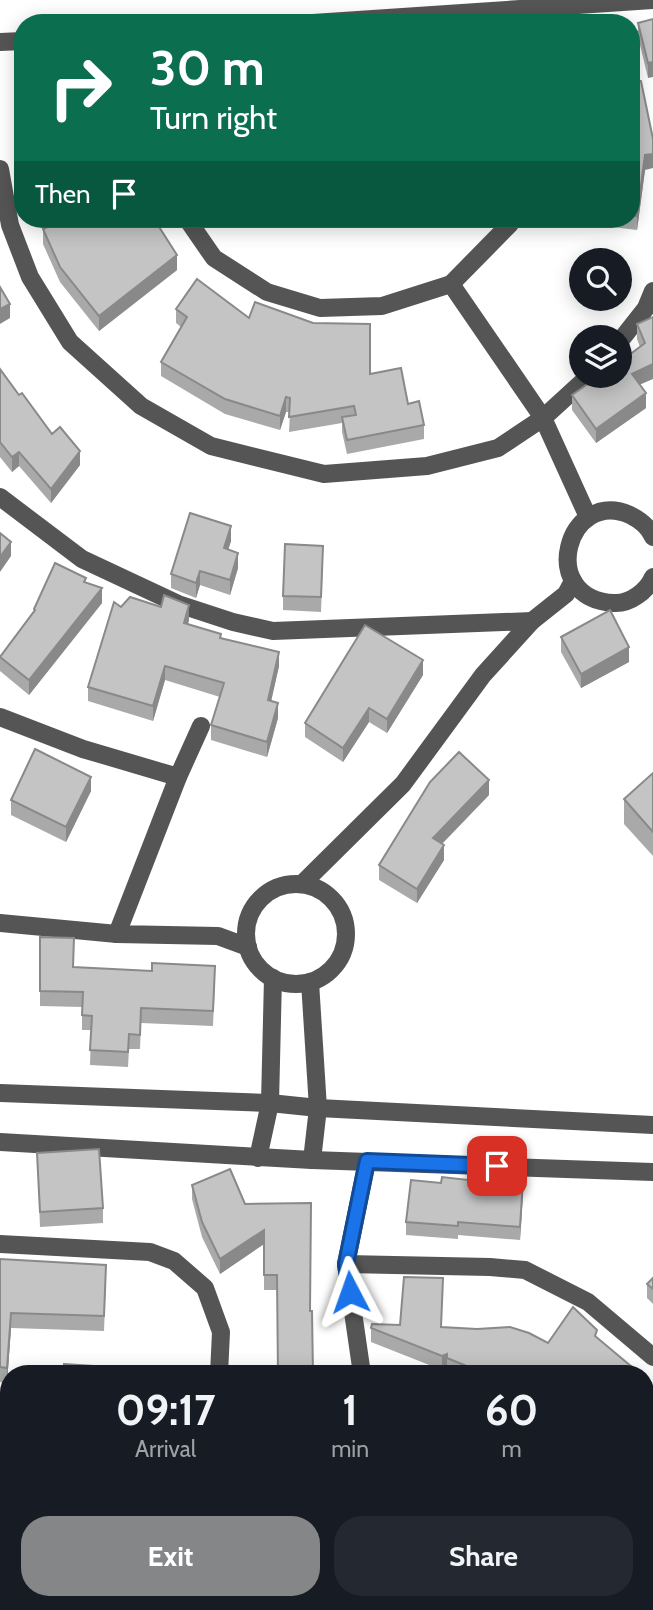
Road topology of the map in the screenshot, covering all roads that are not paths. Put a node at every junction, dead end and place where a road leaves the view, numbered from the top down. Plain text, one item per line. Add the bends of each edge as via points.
1 (653, 0) edge
2 (554, 14) edge
3 (0, 169) edge
4 (193, 228) edge
5 (506, 228) edge
6 (451, 284) junction
7 (653, 291) edge
8 (632, 326) edge
9 (576, 388) edge
10 (543, 418) junction
11 (0, 497) edge
12 (588, 517) junction
13 (652, 533) edge
14 (653, 577) edge
15 (573, 581) junction
16 (532, 621) junction
17 (0, 717) edge
18 (201, 726) dead end
19 (178, 777) junction
20 (302, 884) junction
21 (0, 923) edge
22 (117, 934) junction
23 (248, 947) junction
24 (272, 978) junction
25 (310, 982) junction
26 (0, 1093) edge
27 (270, 1103) junction
28 (318, 1108) junction
29 (653, 1125) edge
30 (0, 1142) edge
31 (258, 1157) junction
32 (312, 1160) junction
33 (367, 1161) junction
34 (653, 1172) edge
35 (0, 1244) edge
36 (346, 1264) junction
37 (653, 1357) edge
38 (219, 1365) edge
39 (361, 1365) edge

1 - 2 street
3 - 10 street via 10,225 30,276 71,342 141,406 211,446 324,474 428,466 498,448
4 - 6 street via 214,258 267,292 320,308 382,306
5 - 6 street
6 - 10 street
7 - 8 street
9 - 10 street
10 - 12 street
11 - 16 street via 82,559 177,604 246,625 273,631
12 - 13 street via 622,512 639,519
12 - 15 street via 568,546 567,564
14 - 15 street via 637,596 620,603 601,602
15 - 16 street via 566,594
16 - 20 street via 483,675 403,784
17 - 19 street via 83,749
18 - 19 street
19 - 22 street
20 - 23 street via 286,884 258,901 246,931
20 - 25 street via 332,899 346,930 345,947 337,962 326,975
21 - 22 street
22 - 23 street via 218,936
23 - 24 street
24 - 25 street
24 - 27 street
25 - 28 street
26 - 27 street
27 - 28 street
27 - 31 street
28 - 29 street
28 - 32 street
30 - 31 street
31 - 32 street
32 - 33 street
33 - 34 street
33 - 36 street
35 - 38 street via 150,1252 174,1261 205,1288 221,1332
36 - 37 street via 525,1270 589,1302
36 - 39 street

